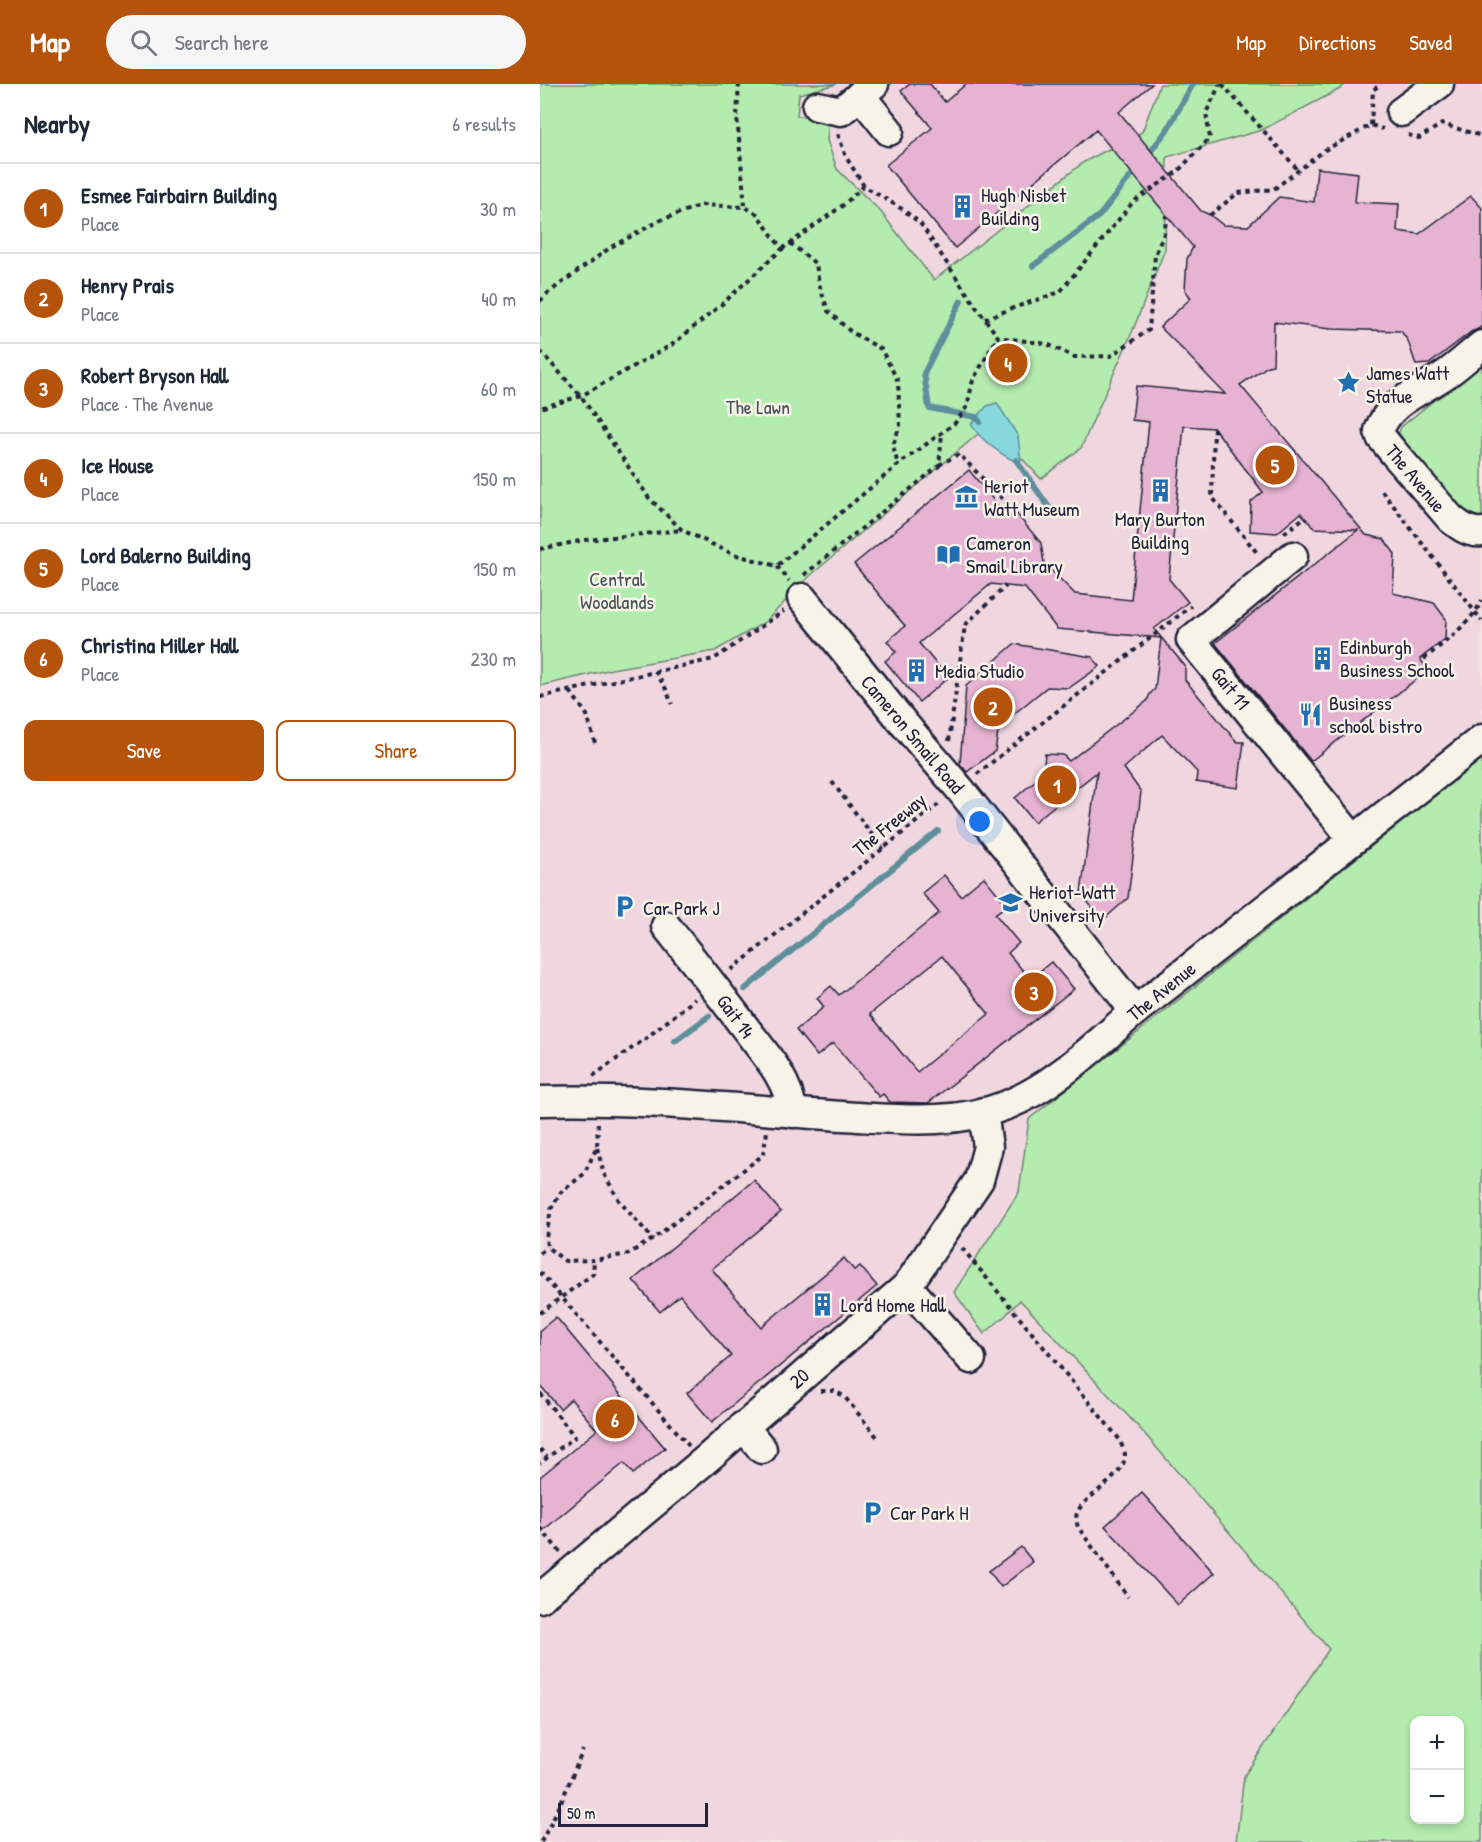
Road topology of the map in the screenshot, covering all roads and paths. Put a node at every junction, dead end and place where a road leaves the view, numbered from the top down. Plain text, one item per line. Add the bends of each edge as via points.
1 (739, 84) edge
2 (1221, 84) edge
3 (1381, 84) edge
4 (1438, 84) edge
5 (848, 99) edge
6 (1371, 125) junction
7 (1397, 125) junction
8 (889, 131) dead end
9 (1482, 136) edge
10 (1299, 171) junction
11 (864, 186) junction
12 (745, 207) junction
13 (1166, 215) dead end
14 (1210, 215) dead end
15 (790, 243) junction
16 (782, 249) junction
17 (540, 301) edge
18 (985, 320) junction
19 (998, 337) junction
20 (1482, 345) edge
21 (540, 351) edge
22 (581, 396) junction
23 (540, 408) edge
24 (1214, 428) dead end
25 (942, 434) junction
26 (898, 465) junction
27 (939, 466) junction
28 (1382, 491) dead end
29 (1016, 512) dead end
30 (1305, 517) dead end
31 (682, 530) junction
32 (1482, 532) edge
33 (1286, 547) joint
34 (1265, 548) dead end
35 (540, 549) edge
36 (1006, 586) dead end
37 (801, 588) junction
38 (1482, 600) edge
39 (1192, 605) dead end
40 (1475, 612) junction
41 (1482, 621) edge
42 (1424, 659) dead end
43 (655, 671) junction
44 (570, 691) junction
45 (540, 697) edge
46 (672, 704) dead end
47 (1482, 739) edge
48 (595, 743) dead end
49 (952, 779) junction
50 (832, 782) dead end
51 (1353, 839) junction
52 (883, 849) junction
53 (666, 926) dead end
54 (713, 984) junction
55 (1135, 1011) junction
56 (595, 1084) junction
57 (540, 1101) edge
58 (983, 1112) junction
59 (781, 1117) junction
60 (597, 1147) junction
61 (946, 1228) junction
62 (653, 1239) junction
63 (547, 1247) junction
64 (540, 1253) edge
65 (594, 1260) junction
66 (540, 1272) edge
67 (908, 1286) junction
68 (562, 1298) junction
69 (540, 1313) edge
70 (971, 1359) dead end
71 (540, 1393) edge
72 (811, 1396) dead end
73 (743, 1426) junction
74 (878, 1438) dead end
75 (540, 1449) edge
76 (762, 1449) dead end
77 (548, 1457) junction
78 (703, 1462) junction
79 (540, 1463) edge
80 (540, 1528) edge
81 (575, 1570) junction
82 (1128, 1597) dead end
83 (540, 1598) edge
84 (583, 1750) dead end
85 (542, 1842) edge

1 - 12 path via 737,116
2 - 10 path
2 - 18 path via 1206,113 1210,138 1177,172 1133,202 1060,292
3 - 6 path via 1373,90
4 - 7 street
5 - 8 street
5 - 11 path via 836,128 846,157
6 - 7 path
6 - 10 path via 1325,150
7 - 9 path via 1419,138 1442,124
10 - 14 path via 1274,189 1238,193
11 - 15 path
11 - 18 path via 920,223
12 - 16 path via 757,214
12 - 17 path via 701,205 661,220 611,247
13 - 19 path via 1165,231 1155,255 1149,330 1110,356 1074,357 1047,344
15 - 16 path
15 - 26 path via 816,264 828,311 851,332 881,349 898,381 900,425 894,446
16 - 22 path via 673,344
18 - 19 path
19 - 25 path via 973,380 967,407
20 - 32 street, The Avenue via 1392,409 1379,431 1451,519 1474,533
21 - 22 path
22 - 23 path
22 - 31 path via 649,498
24 - 34 path via 1212,497 1258,554
25 - 26 path
25 - 27 path
26 - 31 path via 777,566 733,554
27 - 29 path via 959,454
27 - 37 path
28 - 40 path
30 - 33 path
31 - 35 path
33 - 51 street, Gait 11 via 1191,640
36 - 49 path via 965,625
37 - 43 path via 714,659
37 - 49 street, Cameron Smail Road via 823,627
38 - 40 path
39 - 49 path, The Freeway
40 - 41 path
40 - 42 path
43 - 44 path
43 - 46 path
44 - 45 path
44 - 48 path via 587,715
47 - 51 street, The Avenue
49 - 52 path, The Freeway
49 - 55 street, Cameron Smail Road
50 - 52 path
51 - 55 street, The Avenue
52 - 54 path, The Freeway
53 - 54 street, Gait 14
54 - 56 path, The Freeway
54 - 59 street, Gait 14 via 782,1077 790,1096
55 - 58 street, The Avenue via 1027,1096
56 - 57 street
56 - 59 street via 679,1104
56 - 60 path
58 - 59 street, The Avenue via 906,1120
58 - 61 street, 20 via 988,1147 979,1180
59 - 62 path via 763,1155
60 - 62 path via 604,1174 620,1202
60 - 63 path via 584,1174 561,1192 551,1209
61 - 67 street, 20
61 - 82 path via 1120,1440 1125,1455 1120,1470 1078,1509 1076,1518 1078,1527
62 - 65 path via 628,1254
63 - 64 path
63 - 65 path via 565,1261
65 - 68 path via 592,1274
66 - 68 path
67 - 70 street
67 - 73 street, 20
68 - 69 path
68 - 78 path
71 - 77 path via 575,1437
72 - 74 path via 834,1390 844,1396
73 - 76 street
73 - 78 street, 20
75 - 77 path
77 - 79 path
78 - 81 street, 20
80 - 81 path
81 - 83 street, 20
84 - 85 path

